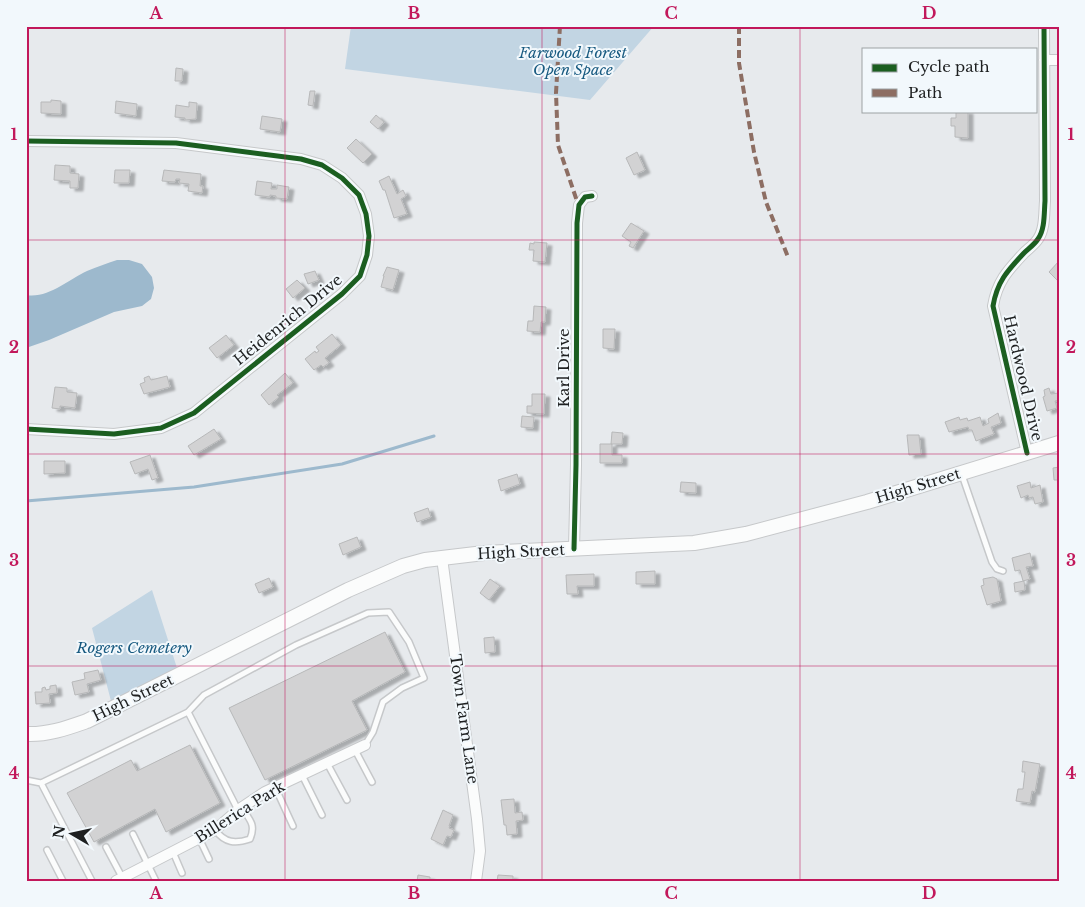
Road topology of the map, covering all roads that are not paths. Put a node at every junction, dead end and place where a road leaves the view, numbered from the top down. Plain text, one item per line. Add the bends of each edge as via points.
1 (1044, 26) edge
2 (1044, 60) junction
3 (1059, 60) edge
4 (26, 141) edge
5 (592, 196) dead end
6 (26, 430) edge
7 (1059, 443) edge
8 (1027, 453) junction
9 (962, 473) junction
10 (574, 549) junction
11 (442, 558) junction
12 (1003, 571) dead end
13 (188, 712) junction
14 (32, 734) edge
15 (365, 745) joint
16 (354, 750) junction
17 (327, 763) junction
18 (302, 775) junction
19 (26, 780) edge
20 (372, 782) dead end
21 (41, 783) junction
22 (275, 787) junction
23 (347, 800) dead end
24 (240, 809) junction
25 (322, 815) dead end
26 (293, 826) dead end
27 (215, 830) junction
28 (133, 834) dead end
29 (199, 838) junction
30 (106, 847) dead end
31 (47, 850) dead end
32 (173, 852) junction
33 (209, 859) dead end
34 (148, 864) junction
35 (182, 873) dead end
36 (119, 879) edge
37 (63, 881) edge
38 (92, 881) edge
39 (156, 881) edge
40 (476, 881) edge

1 - 2 street, Hardwood Drive
2 - 3 street
2 - 8 street, Hardwood Drive via 1044,223 1038,239 1000,280 993,306
4 - 6 street, Heidenrich Drive via 176,144 301,159 322,165 359,195 369,236 360,276 194,413 161,428 114,434
5 - 10 street, Karl Drive via 585,197 579,205 577,223
7 - 8 main road, High Street
8 - 9 main road, High Street
9 - 10 main road, High Street via 746,534 694,542
9 - 12 lane via 992,562
10 - 11 main road, High Street
11 - 14 main road, High Street via 403,566 379,576 87,721 62,730
11 - 40 street, Town Farm Lane via 477,819 480,851
13 - 15 lane via 204,695 296,645 368,613 389,612 409,642 424,678 383,702
13 - 21 lane
13 - 24 lane
15 - 16 street, Billerica Park
16 - 17 street, Billerica Park
16 - 20 lane
17 - 18 street, Billerica Park
17 - 23 lane
18 - 22 street, Billerica Park
18 - 25 lane
19 - 21 lane
21 - 38 lane
22 - 24 street, Billerica Park
22 - 26 lane
24 - 27 street, Billerica Park
24 - 27 lane via 250,821 253,831 250,839 239,843 228,841
27 - 29 street, Billerica Park
28 - 34 lane
29 - 32 street, Billerica Park
29 - 33 lane
30 - 36 lane
31 - 37 lane
32 - 34 street, Billerica Park
32 - 35 lane
34 - 36 street, Billerica Park
34 - 39 lane

